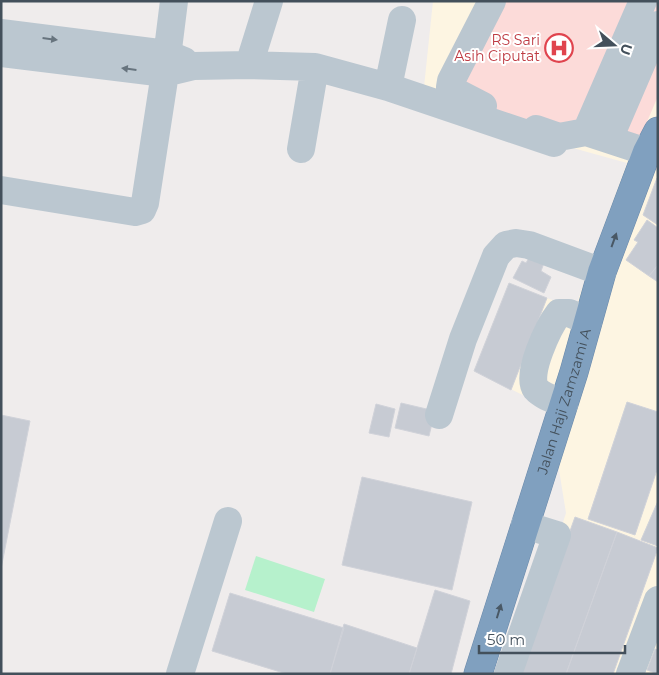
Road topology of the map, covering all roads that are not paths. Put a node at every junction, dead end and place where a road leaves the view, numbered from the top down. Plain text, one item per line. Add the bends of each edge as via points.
1 (174, 1) edge
2 (270, 1) edge
3 (492, 1) edge
4 (643, 1) edge
5 (402, 20) dead end
6 (658, 25) edge
7 (1, 33) edge
8 (1, 53) edge
9 (166, 63) junction
10 (249, 65) junction
11 (315, 67) junction
12 (388, 87) junction
13 (598, 136) junction
14 (652, 142) edge
15 (554, 143) dead end
16 (301, 149) dead end
17 (1, 190) edge
18 (602, 272) junction
19 (588, 321) junction
20 (564, 404) junction
21 (439, 415) dead end
22 (228, 521) dead end
23 (525, 525) junction
24 (658, 600) edge
25 (641, 665) edge
26 (180, 674) edge
27 (478, 674) edge
28 (508, 674) edge

1 - 9 street
2 - 10 street
3 - 13 street via 450,87 498,113 552,135
4 - 13 street
5 - 12 street
6 - 13 street
7 -> 9 street
9 -> 8 street
9 - 10 street
9 - 17 street via 142,210 135,212
10 - 11 street
11 - 12 street
11 - 16 street
12 - 15 street
13 - 14 street
18 -> 14 highway, Jalan Haji Zamzami A
18 - 19 highway, Jalan Haji Zamzami A
18 - 21 street via 529,245 506,245 496,256 488,274
19 - 20 highway, Jalan Haji Zamzami A
19 - 20 street via 559,313 550,324 534,368 533,384 537,391
20 - 23 highway, Jalan Haji Zamzami A
22 - 26 street
27 -> 23 highway, Jalan Haji Zamzami A
23 - 28 street via 557,535
24 - 25 street

